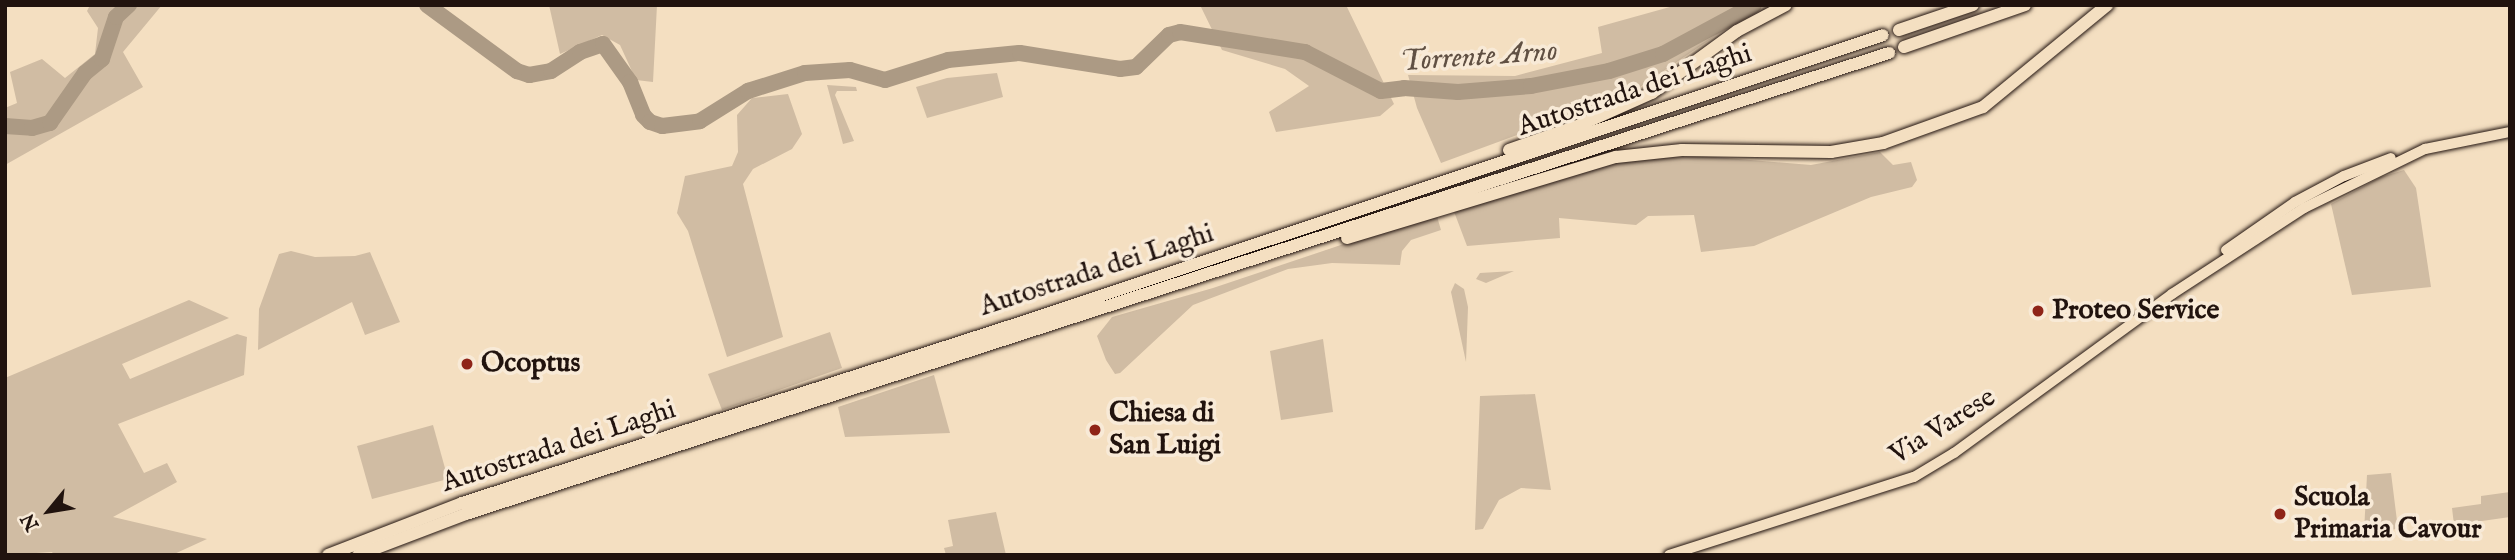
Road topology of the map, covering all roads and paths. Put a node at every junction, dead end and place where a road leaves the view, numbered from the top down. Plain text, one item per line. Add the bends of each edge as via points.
1 (1786, 5) edge
2 (1973, 5) edge
3 (2025, 5) edge
4 (2106, 5) edge
5 (1899, 30) dead end
6 (1883, 35) dead end
7 (1904, 47) dead end
8 (1889, 52) dead end
9 (2510, 132) edge
10 (1342, 215) junction
11 (1182, 283) junction
12 (328, 555) edge
13 (358, 555) edge
14 (1669, 555) edge

1 - 10 highway via 1737,31 1652,93 1617,110 1405,186
2 - 5 highway
3 - 7 highway
4 - 11 highway via 1983,107 1883,143 1831,152 1682,150 1616,157 1238,272
6 - 10 highway, Autostrada dei Laghi
8 - 11 highway, Autostrada dei Laghi
9 - 14 main road, Via Varese via 2418,152 2296,212 2172,294 1920,474
10 - 12 highway, Autostrada dei Laghi via 462,503
11 - 13 highway, Autostrada dei Laghi via 466,514

